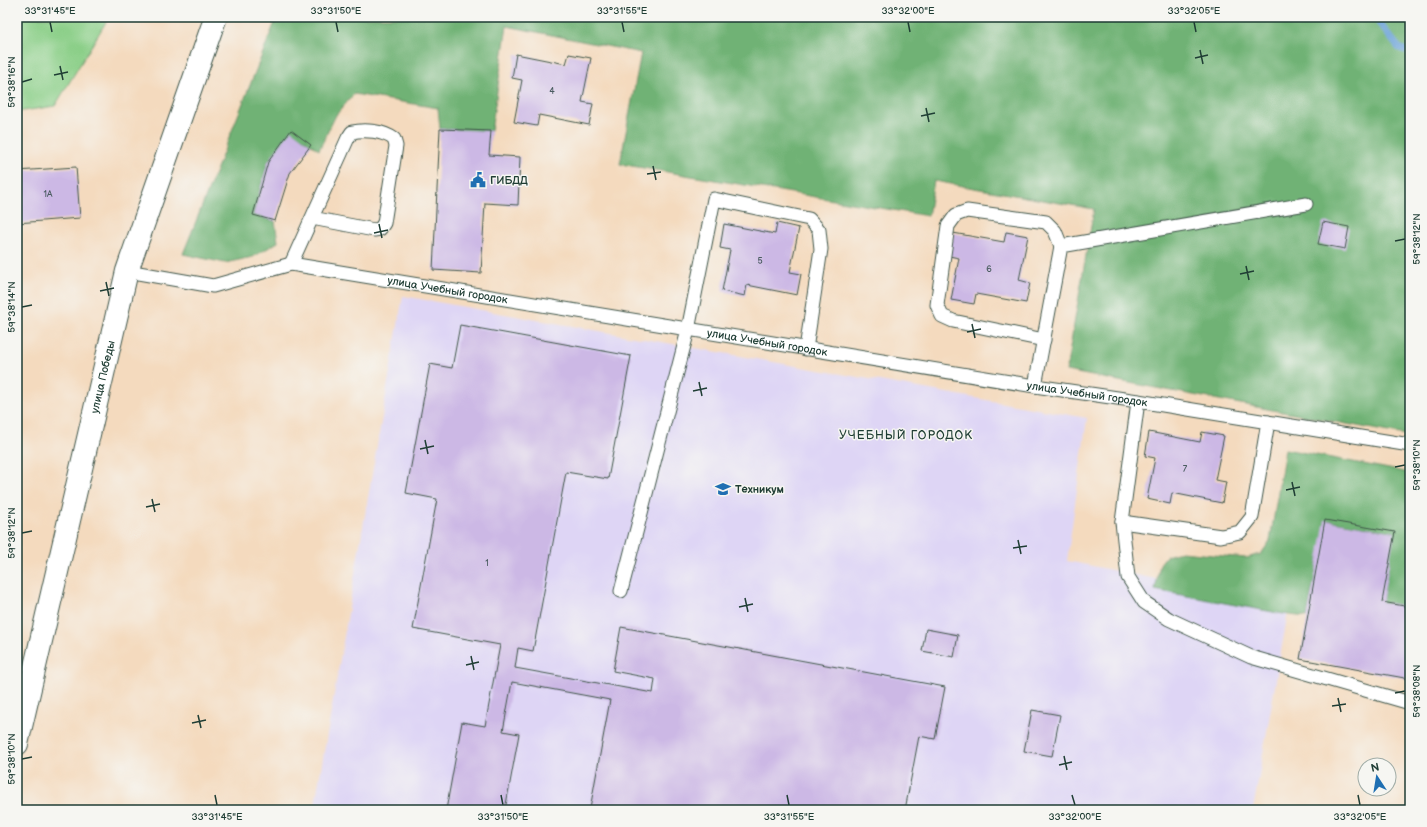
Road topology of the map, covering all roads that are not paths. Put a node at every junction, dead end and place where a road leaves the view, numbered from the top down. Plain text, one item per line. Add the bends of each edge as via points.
1 (216, 17) edge
2 (1306, 204) dead end
3 (312, 218) junction
4 (1061, 246) junction
5 (291, 264) junction
6 (127, 270) junction
7 (688, 330) junction
8 (1044, 340) junction
9 (806, 349) junction
10 (1035, 386) junction
11 (1138, 401) junction
12 (1268, 422) junction
13 (1410, 445) edge
14 (1122, 522) junction
15 (621, 591) dead end
16 (1410, 703) edge
17 (17, 744) edge

1 - 6 main road, улица Победы
2 - 4 lane
3 - 3 lane via 352,132 360,130 387,134 394,139 396,146 384,223 380,229
3 - 5 lane
4 - 8 lane
4 - 8 lane via 1056,231 1046,222 967,211 956,215 948,226 937,305 942,316 953,321
5 - 6 lane, улица Учебный городок via 213,286
5 - 7 lane, улица Учебный городок
6 - 17 main road, улица Победы
7 - 9 lane, улица Учебный городок
7 - 9 lane via 714,199 809,219 819,230 821,249
7 - 15 lane
8 - 10 lane
9 - 10 lane, улица Учебный городок
10 - 11 lane, улица Учебный городок
11 - 12 lane, улица Учебный городок
11 - 14 lane
12 - 13 lane, улица Учебный городок
12 - 14 lane via 1252,516 1240,532 1221,536
14 - 16 lane via 1128,576 1144,602 1169,619 1251,657

